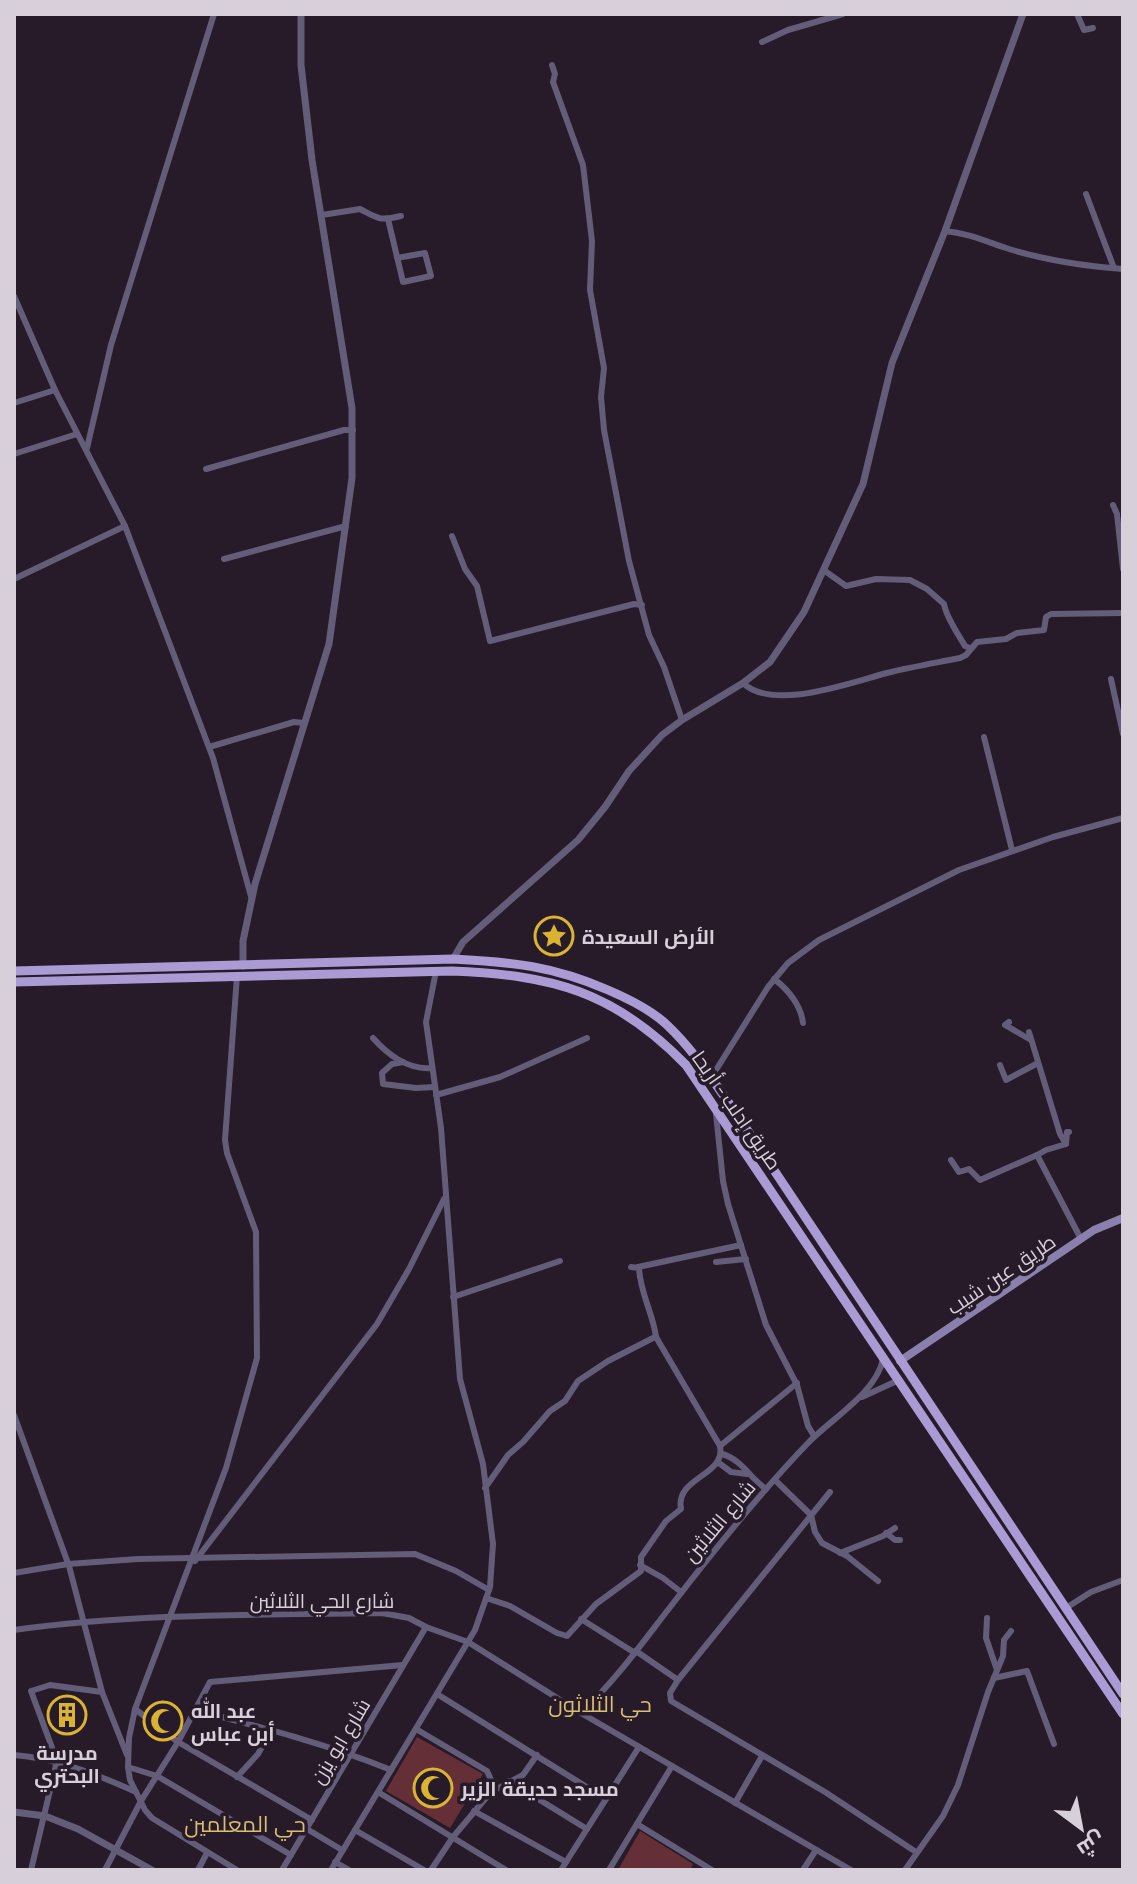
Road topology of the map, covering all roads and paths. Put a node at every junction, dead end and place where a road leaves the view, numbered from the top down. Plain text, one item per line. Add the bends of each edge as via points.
1 (214, 14) edge
2 (301, 14) edge
3 (843, 14) edge
4 (1023, 14) edge
5 (1077, 14) edge
6 (1093, 28) dead end
7 (762, 42) dead end
8 (552, 65) dead end
9 (1086, 194) dead end
10 (322, 215) junction
11 (401, 216) dead end
12 (388, 219) junction
13 (945, 231) junction
14 (397, 258) junction
15 (1114, 268) junction
16 (1123, 269) edge
17 (14, 296) edge
18 (55, 390) junction
19 (14, 403) edge
20 (353, 430) junction
21 (77, 434) junction
22 (86, 449) junction
23 (14, 454) edge
24 (206, 469) dead end
25 (1113, 505) dead end
26 (125, 526) junction
27 (346, 526) junction
28 (452, 536) dead end
29 (224, 559) dead end
30 (1123, 569) edge
31 (825, 571) junction
32 (14, 579) edge
33 (642, 605) junction
34 (1123, 613) edge
35 (970, 648) junction
36 (1111, 679) dead end
37 (743, 683) junction
38 (682, 720) junction
39 (304, 723) junction
40 (1123, 734) edge
41 (984, 737) dead end
42 (209, 747) junction
43 (1123, 818) edge
44 (1012, 850) junction
45 (252, 900) junction
46 (453, 959) junction
47 (341, 963) junction
48 (243, 966) junction
49 (14, 971) edge
50 (436, 971) junction
51 (341, 974) junction
52 (237, 976) junction
53 (774, 979) junction
54 (14, 982) edge
55 (1009, 1022) dead end
56 (803, 1023) dead end
57 (373, 1038) dead end
58 (587, 1038) dead end
59 (403, 1062) junction
60 (1038, 1063) junction
61 (1000, 1065) dead end
62 (431, 1068) junction
63 (711, 1078) junction
64 (435, 1087) junction
65 (436, 1095) junction
66 (716, 1109) junction
67 (1069, 1132) dead end
68 (1066, 1144) junction
69 (1037, 1155) junction
70 (951, 1160) dead end
71 (444, 1198) junction
72 (1123, 1218) edge
73 (1081, 1239) junction
74 (741, 1245) junction
75 (746, 1259) junction
76 (560, 1261) dead end
77 (716, 1262) dead end
78 (453, 1297) junction
79 (866, 1321) junction
80 (656, 1337) junction
81 (883, 1357) junction
82 (900, 1361) junction
83 (899, 1380) junction
84 (797, 1383) junction
85 (849, 1405) junction
86 (14, 1415) edge
87 (814, 1436) junction
88 (721, 1450) junction
89 (719, 1463) junction
90 (747, 1474) junction
91 (775, 1480) junction
92 (485, 1488) junction
93 (766, 1489) junction
94 (830, 1492) dead end
95 (811, 1515) junction
96 (895, 1528) dead end
97 (886, 1533) junction
98 (900, 1540) dead end
99 (840, 1553) junction
100 (194, 1560) junction
101 (68, 1564) junction
102 (640, 1565) junction
103 (14, 1573) edge
104 (1123, 1580) edge
105 (878, 1581) dead end
106 (681, 1592) junction
107 (488, 1594) junction
108 (1066, 1608) junction
109 (169, 1617) junction
110 (987, 1618) dead end
111 (581, 1619) junction
112 (85, 1620) junction
113 (426, 1627) junction
114 (14, 1630) edge
115 (1011, 1631) dead end
116 (468, 1642) junction
117 (636, 1652) junction
118 (403, 1665) junction
119 (997, 1670) junction
120 (994, 1678) junction
121 (678, 1680) junction
122 (102, 1692) junction
123 (437, 1694) junction
124 (1123, 1694) edge
125 (135, 1709) junction
126 (195, 1710) junction
127 (581, 1713) junction
128 (1123, 1714) edge
129 (272, 1729) junction
130 (416, 1729) junction
131 (178, 1742) junction
132 (1054, 1744) dead end
133 (639, 1747) junction
134 (351, 1754) junction
135 (14, 1755) edge
136 (537, 1755) junction
137 (762, 1756) junction
138 (128, 1758) junction
139 (57, 1761) junction
140 (672, 1766) junction
141 (128, 1767) junction
142 (391, 1770) junction
143 (157, 1776) junction
144 (237, 1777) junction
145 (509, 1781) junction
146 (495, 1788) junction
147 (136, 1792) junction
148 (378, 1792) junction
149 (606, 1799) junction
150 (141, 1801) junction
151 (735, 1803) junction
152 (474, 1811) junction
153 (14, 1812) edge
154 (45, 1816) junction
155 (312, 1820) junction
156 (637, 1824) junction
157 (307, 1829) junction
158 (587, 1829) junction
159 (355, 1830) junction
160 (453, 1837) junction
161 (114, 1849) junction
162 (342, 1850) junction
163 (816, 1850) junction
164 (916, 1852) junction
165 (207, 1853) junction
166 (291, 1855) junction
167 (335, 1862) junction
168 (566, 1862) junction
169 (699, 1866) edge
170 (31, 1870) edge
171 (105, 1870) edge
172 (152, 1870) edge
173 (198, 1870) edge
174 (237, 1870) edge
175 (282, 1870) edge
176 (331, 1870) edge
177 (349, 1870) edge
178 (424, 1870) edge
179 (431, 1870) edge
180 (506, 1870) edge
181 (561, 1870) edge
182 (609, 1870) edge
183 (712, 1870) edge
184 (803, 1870) edge
185 (851, 1870) edge
186 (905, 1870) edge

1 - 22 street via 118,319
2 - 10 street via 301,65
3 - 7 street
4 - 13 street
5 - 6 street via 1084,30
8 - 33 street via 553,82 583,165 592,241 590,290 604,368 604,430
9 - 15 street
10 - 12 street via 360,209 375,219
10 - 20 street
11 - 12 street
12 - 14 street
13 - 15 street via 1075,265
13 - 31 street via 892,363 863,484
14 - 14 street via 403,282 431,276 425,253
15 - 16 street
17 - 18 street
18 - 19 street
18 - 21 street
20 - 24 street
20 - 27 street
21 - 22 street
21 - 23 street
22 - 26 street
25 - 30 street
26 - 32 street
26 - 42 street
27 - 29 street
27 - 39 street via 329,644
28 - 33 street via 477,586 490,641
31 - 35 street via 846,586 888,578 916,582 944,604 947,617
31 - 37 street via 781,648
33 - 38 street
34 - 35 street via 1051,614 1044,630
35 - 37 street via 960,658 813,693 760,693
36 - 40 street
37 - 38 street
38 - 46 street via 636,763 578,840 463,942
39 - 42 street
39 - 45 street
41 - 44 street
42 - 45 street
43 - 44 street
44 - 53 street via 832,931
45 - 48 street
46 - 47 main road, طريق إدلب - أريحا
46 - 63 main road, طريق إدلب - أريحا via 560,971 635,1002 664,1022
47 - 48 main road, طريق إدلب - أريحا
47 - 51 main road
48 - 49 main road, طريق إدلب - أريحا
50 - 51 main road, طريق إدلب - أريحا
50 - 62 street via 426,1022
50 - 66 main road, طريق إدلب - أريحا via 511,973 579,990 657,1035
51 - 52 main road, طريق إدلب - أريحا
52 - 54 main road, طريق إدلب - أريحا
52 - 100 street via 225,1140 256,1232 257,1358
53 - 56 street via 800,1009
53 - 63 street
55 - 60 street via 1005,1025 1030,1036
57 - 59 street
58 - 65 street via 500,1077
59 - 62 street
59 - 64 street via 382,1073 383,1084
60 - 61 street via 1006,1080
60 - 68 street
62 - 64 street
63 - 79 main road, طريق إدلب - أريحا
64 - 65 street
65 - 71 street
66 - 74 street via 723,1181
66 - 79 main road, طريق إدلب - أريحا
67 - 68 street
68 - 69 street
69 - 70 street via 980,1180 969,1169 959,1172
69 - 73 street
71 - 78 street
71 - 100 street via 377,1324
72 - 73 main road, طريق عين شيب
73 - 82 main road, طريق عين شيب
74 - 75 street
74 - 80 street via 634,1267
75 - 77 street
75 - 84 street via 766,1325
76 - 78 street
78 - 92 street via 460,1379
79 - 81 main road, طريق إدلب - أريحا
79 - 82 main road, طريق إدلب - أريحا
80 - 88 street
80 - 92 street via 578,1381 565,1401 508,1455
81 - 83 main road, طريق إدلب - أريحا
81 - 85 street, شارع الثلاثين via 876,1380
82 - 108 main road, طريق إدلب - أريحا
83 - 85 street
83 - 128 main road, طريق إدلب - أريحا
84 - 87 street
84 - 88 street
85 - 87 street, شارع الثلاثين
86 - 101 street
87 - 91 street, شارع الثلاثين
88 - 89 street
88 - 90 street
89 - 90 street
89 - 102 street via 682,1493 681,1509 666,1521
90 - 93 street
91 - 93 street, شارع الثلاثين
91 - 95 street
92 - 107 street via 493,1544
93 - 106 street, شارع الثلاثين
94 - 95 street
95 - 99 street via 822,1543
95 - 121 street
96 - 97 street
97 - 98 street
97 - 99 street
99 - 105 street
100 - 101 street
100 - 107 street via 415,1554 456,1571
100 - 109 street
101 - 103 street
101 - 112 street
102 - 106 street
102 - 111 street via 641,1571
104 - 108 street
106 - 117 street, شارع الثلاثين
107 - 111 street via 567,1636
107 - 116 street
108 - 124 main road, طريق إدلب - أريحا
109 - 112 street, شارع الحي الثلاثين
109 - 113 street, شارع الحي الثلاثين via 382,1613
109 - 125 street
110 - 119 street via 986,1638
111 - 117 street
112 - 114 street, شارع الحي الثلاثين
112 - 122 street
113 - 116 street, شارع الحي الثلاثين
113 - 118 street, شارع ابو يزن
115 - 119 street
116 - 123 street
116 - 127 street, شارع الحي الثلاثين
117 - 121 street
117 - 127 street, شارع الثلاثين
118 - 126 street via 210,1682
118 - 134 street, شارع ابو يزن
119 - 120 street
120 - 132 street via 1027,1671
120 - 164 street via 958,1785
121 - 137 street via 671,1701
122 - 138 street
122 - 139 street via 50,1685 31,1691
123 - 130 street
123 - 136 street
125 - 131 street
125 - 138 street
126 - 129 street
126 - 131 street
127 - 133 street, شارع الحي الثلاثين
129 - 134 street
129 - 144 street
130 - 142 street
130 - 146 street via 487,1771
131 - 143 street
131 - 144 street
133 - 140 street, شارع الحي الثلاثين
133 - 149 street
134 - 142 street
134 - 155 street, شارع ابو يزن
135 - 139 street
136 - 145 street via 523,1775
136 - 149 street
137 - 151 street
137 - 164 street
138 - 141 street
139 - 147 street
139 - 154 street
140 - 151 street, شارع الحي الثلاثين
140 - 156 street
141 - 143 street
141 - 147 street
142 - 148 street
143 - 150 street
143 - 166 street
144 - 155 street
145 - 146 street
145 - 158 street
146 - 152 street
147 - 150 street
148 - 159 street
148 - 160 street
149 - 158 street
150 - 161 street
150 - 165 street via 152,1818
151 - 163 street, شارع الحي الثلاثين
152 - 160 street
152 - 168 street
153 - 154 street
154 - 161 street
154 - 170 street
155 - 157 street, شارع ابو يزن
156 - 169 street
156 - 182 street
157 - 162 street
157 - 166 street, شارع ابو يزن
158 - 168 street
159 - 162 street
159 - 178 street
160 - 179 street
160 - 180 street
161 - 171 street
161 - 172 street
162 - 167 street
163 - 184 street
163 - 185 street, شارع الحي الثلاثين
164 - 186 street
165 - 173 street
165 - 174 street
166 - 175 street, شارع ابو يزن
167 - 176 street
167 - 177 street
168 - 181 street
169 - 183 street

